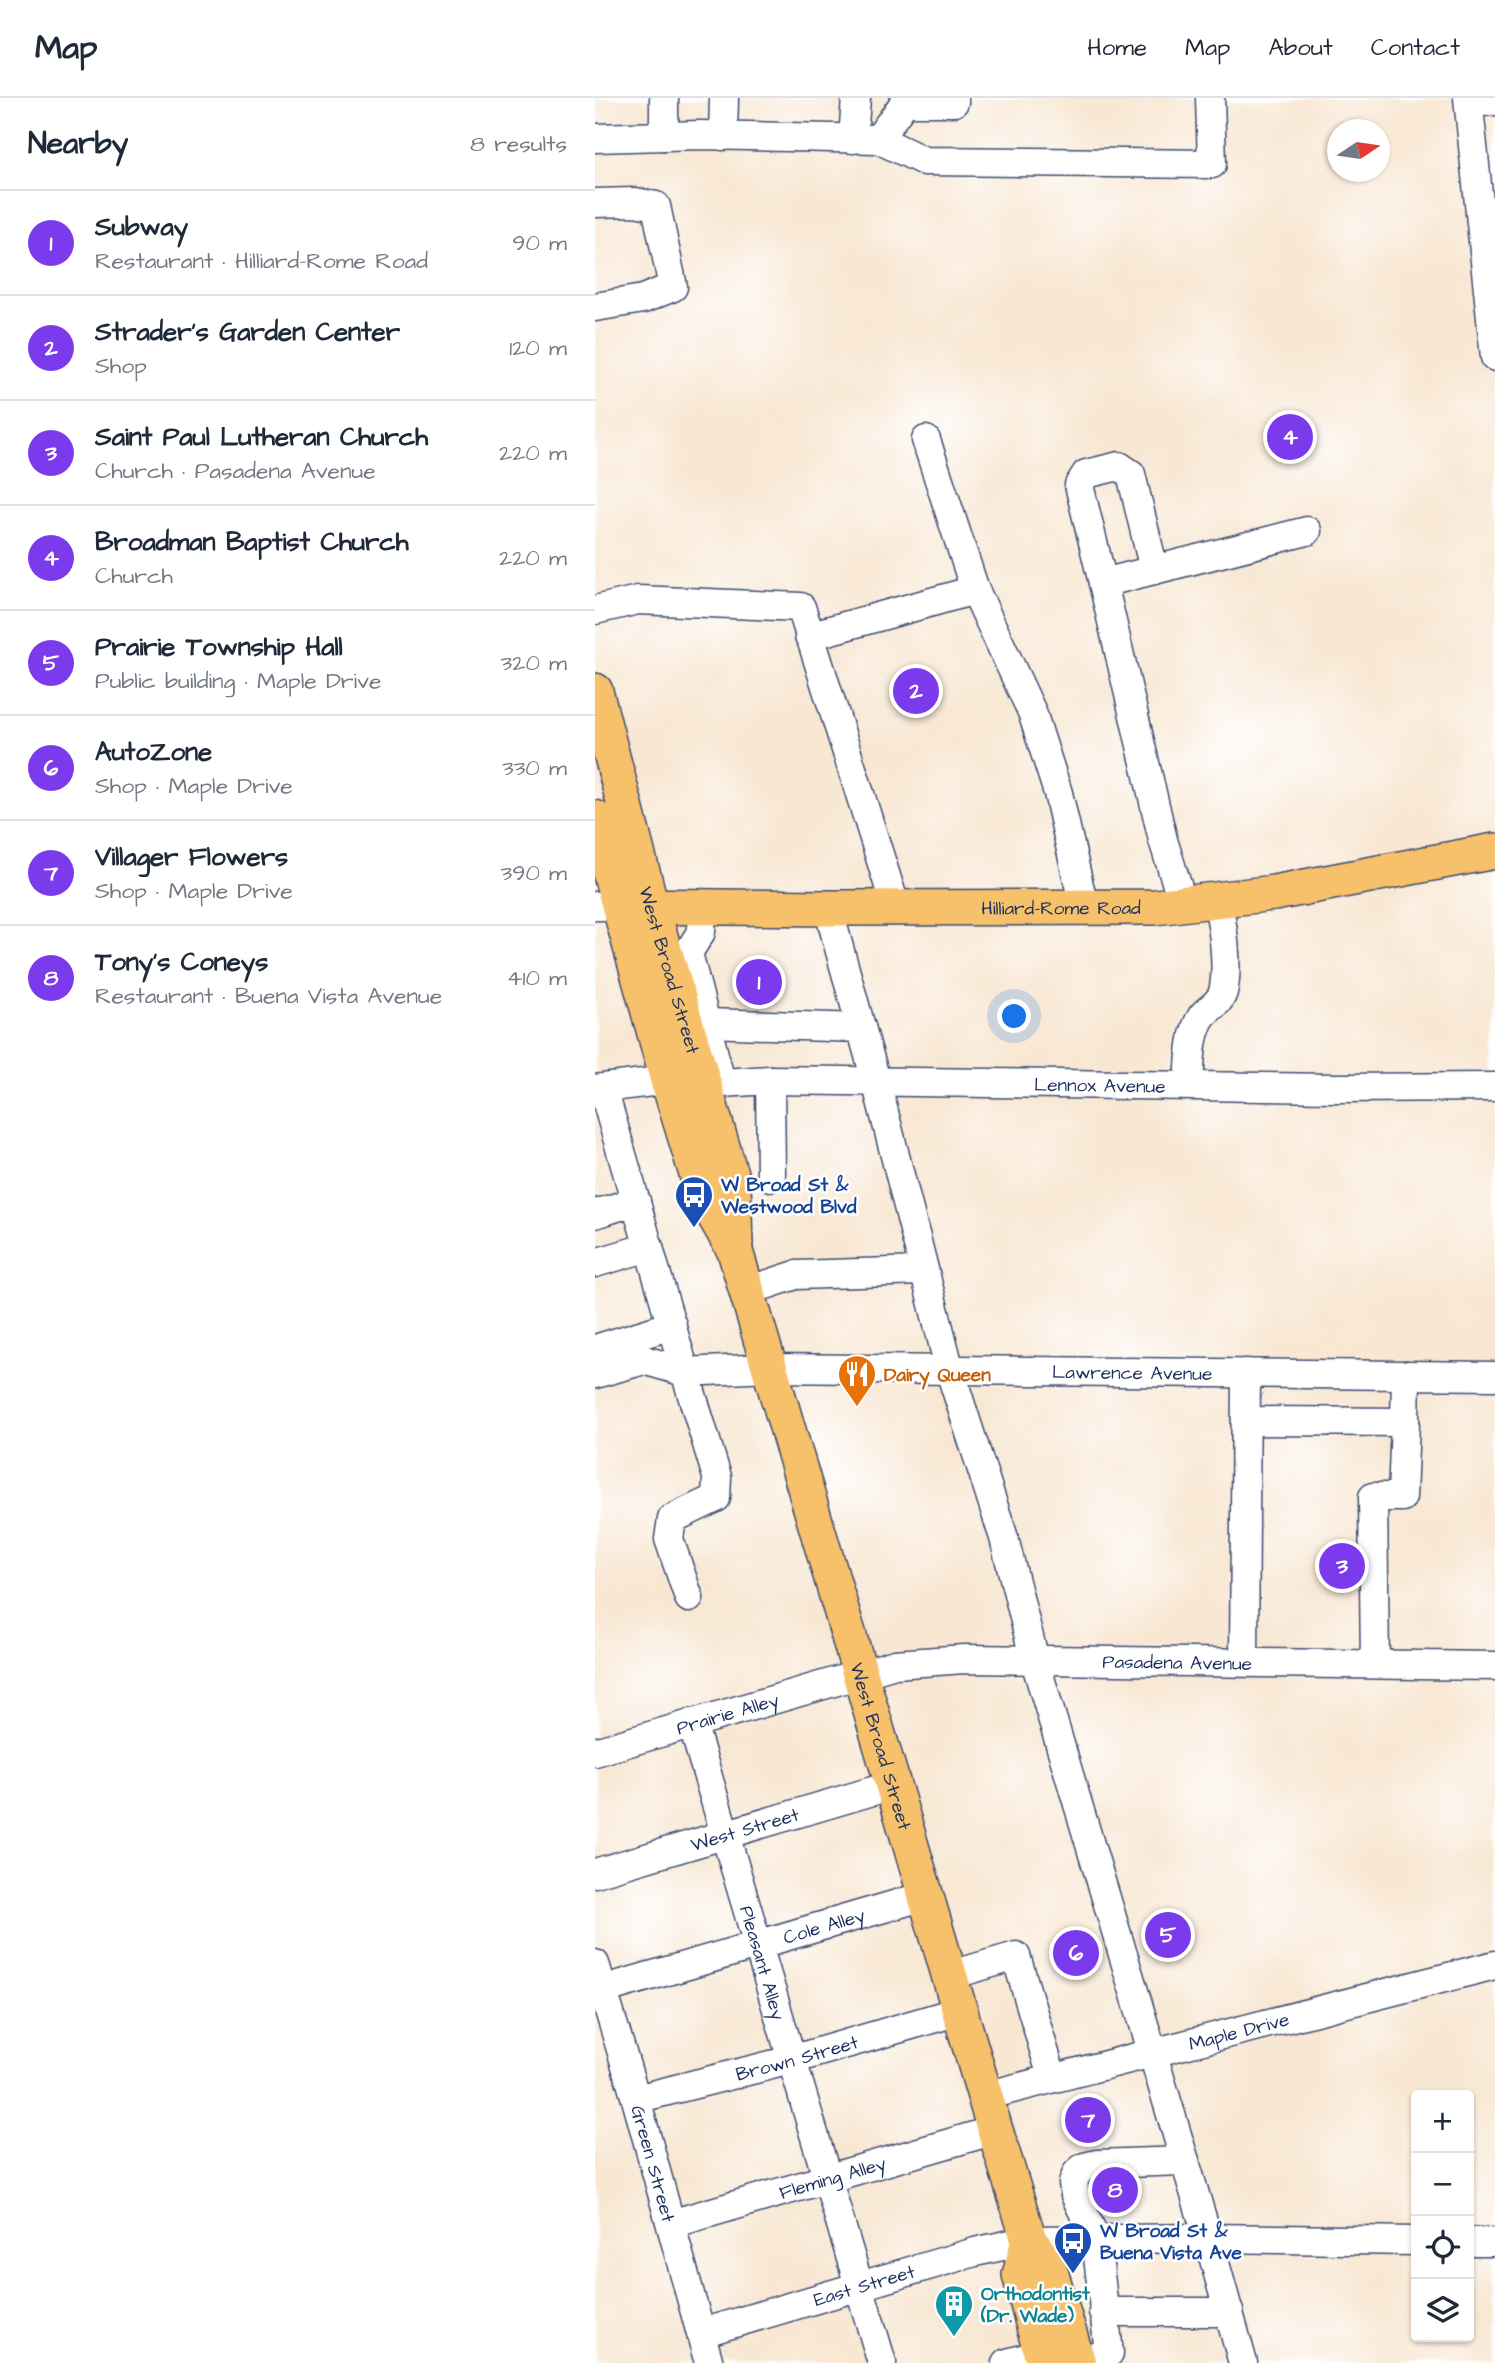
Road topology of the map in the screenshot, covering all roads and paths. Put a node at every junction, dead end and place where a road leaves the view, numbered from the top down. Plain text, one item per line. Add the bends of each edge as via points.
1 (664, 98) edge
2 (724, 98) edge
3 (856, 98) edge
4 (954, 98) edge
5 (1210, 98) edge
6 (1477, 101) edge
7 (664, 136) junction
8 (723, 136) junction
9 (595, 138) edge
10 (866, 139) junction
11 (595, 203) edge
12 (595, 307) edge
13 (1495, 357) edge
14 (926, 440) dead end
15 (1307, 531) dead end
16 (1154, 570) junction
17 (1103, 583) junction
18 (975, 590) junction
19 (595, 610) edge
20 (809, 636) junction
21 (595, 691) edge
22 (595, 818) edge
23 (1495, 851) edge
24 (1217, 900) junction
25 (1183, 904) junction
26 (622, 906) edge
27 (702, 907) junction
28 (1084, 907) junction
29 (828, 908) junction
30 (896, 908) junction
31 (706, 1023) junction
32 (861, 1028) junction
33 (668, 1080) junction
34 (770, 1080) junction
35 (876, 1081) junction
36 (713, 1083) junction
37 (1189, 1085) junction
38 (1495, 1087) edge
39 (599, 1089) edge
40 (604, 1129) edge
41 (771, 1177) dead end
42 (636, 1201) junction
43 (595, 1214) edge
44 (649, 1247) junction
45 (735, 1251) junction
46 (595, 1263) edge
47 (924, 1271) junction
48 (747, 1291) junction
49 (672, 1325) junction
50 (595, 1349) edge
51 (769, 1368) junction
52 (950, 1371) junction
53 (685, 1372) junction
54 (1246, 1373) junction
55 (595, 1374) edge
56 (1406, 1376) junction
57 (1495, 1377) edge
58 (1246, 1421) junction
59 (1405, 1422) junction
60 (688, 1598) dead end
61 (1035, 1661) junction
62 (1244, 1662) junction
63 (1375, 1664) junction
64 (1495, 1666) edge
65 (860, 1674) junction
66 (692, 1723) junction
67 (595, 1752) edge
68 (893, 1785) junction
69 (726, 1834) junction
70 (595, 1873) edge
71 (925, 1895) junction
72 (757, 1945) junction
73 (1495, 1965) edge
74 (948, 1976) junction
75 (599, 1977) edge
76 (959, 2011) junction
77 (1153, 2051) junction
78 (791, 2060) junction
79 (1052, 2077) junction
80 (985, 2096) junction
81 (636, 2099) junction
82 (995, 2130) junction
83 (1185, 2161) junction
84 (827, 2180) junction
85 (671, 2224) junction
86 (1208, 2238) junction
87 (1096, 2239) junction
88 (1029, 2240) junction
89 (1411, 2241) edge
90 (1474, 2242) edge
91 (1495, 2242) edge
92 (859, 2287) junction
93 (1104, 2312) junction
94 (1229, 2312) junction
95 (701, 2333) junction
96 (1042, 2358) edge
97 (1094, 2360) edge
98 (709, 2363) edge
99 (881, 2363) edge
100 (1007, 2363) edge
101 (1243, 2363) edge

1 - 7 street
2 - 8 street
3 - 10 street
4 - 10 street via 954,102 905,102
5 - 10 street via 1212,164 924,162
6 - 13 street
7 - 8 street
7 - 9 street
8 - 10 street
11 - 12 street via 656,206 673,287 643,299
14 - 18 street
15 - 16 street
16 - 17 street
16 - 17 street via 1131,474 1119,466 1086,474 1079,485
17 - 25 street via 1163,840
18 - 20 street
18 - 28 street via 1032,712 1058,793
19 - 20 street via 638,600 800,607
20 - 30 street
21 - 26 main road, West Broad Street
22 - 26 main road, West Broad Street
23 - 24 main road, Hilliard-Rome Road
24 - 25 main road, Hilliard-Rome Road
24 - 37 street via 1225,943 1223,991 1218,1004 1198,1025
25 - 28 main road, Hilliard-Rome Road
26 - 27 main road, Hilliard-Rome Road
26 - 33 main road, West Broad Street
26 - 36 main road, West Broad Street
27 - 29 main road, Hilliard-Rome Road
27 - 31 street via 701,932 688,953
28 - 30 main road, Hilliard-Rome Road
29 - 30 main road, Hilliard-Rome Road
29 - 32 street
31 - 32 street
31 - 36 street
32 - 35 street
33 - 39 street
33 - 45 main road, West Broad Street via 704,1196
34 - 35 street, Lennox Avenue
34 - 36 street, Lennox Avenue
34 - 41 street
35 - 37 street, Lennox Avenue
35 - 47 street
36 - 45 main road, West Broad Street via 733,1184
37 - 38 street, Lennox Avenue
39 - 40 street
40 - 42 street
42 - 43 street
42 - 44 street
44 - 46 street
44 - 49 street
45 - 48 main road, West Broad Street
47 - 48 street via 796,1275
47 - 52 street
48 - 51 main road, West Broad Street
49 - 50 street
49 - 53 street
51 - 52 street, Lawrence Avenue
51 - 53 street, Lawrence Avenue
51 - 65 main road, West Broad Street
52 - 54 street, Lawrence Avenue
52 - 61 street via 1004,1538
53 - 55 street, Lawrence Avenue via 643,1360
53 - 60 street via 717,1477 716,1498 672,1519 669,1539
54 - 56 street, Lawrence Avenue
54 - 58 street
56 - 57 street, Lawrence Avenue
56 - 59 street
58 - 59 street
58 - 62 street
59 - 63 street via 1402,1497 1373,1497
61 - 62 street, Pasadena Avenue
61 - 65 street, Pasadena Avenue via 895,1664
61 - 77 street
62 - 63 street, Pasadena Avenue
63 - 64 street, Pasadena Avenue
65 - 66 street, Prairie Alley
65 - 68 main road, West Broad Street
66 - 67 street, Prairie Alley
66 - 69 street, Pleasant Alley
68 - 69 street, West Street
68 - 71 main road, West Broad Street
69 - 70 street, West Street
69 - 72 street, Pleasant Alley
71 - 72 street, Cole Alley
71 - 74 main road, West Broad Street
72 - 75 street, Cole Alley
72 - 78 street, Pleasant Alley
73 - 77 street, Maple Drive
74 - 76 main road, West Broad Street
74 - 79 street via 1016,1956
75 - 81 street, Green Street
76 - 78 street, Brown Street
76 - 80 main road, West Broad Street
77 - 79 street, Maple Drive
77 - 83 street
78 - 81 street, Brown Street
78 - 84 street, Pleasant Alley
79 - 80 street, Maple Drive
80 - 82 main road, West Broad Street
81 - 85 street, Green Street
82 - 84 street, Fleming Alley
82 - 88 main road, West Broad Street
83 - 86 street
83 - 87 street via 1095,2164 1077,2173 1075,2194
84 - 85 street, Fleming Alley
84 - 92 street, Pleasant Alley
85 - 95 street, Green Street
86 - 87 street, East Street
86 - 89 street, East Street
86 - 94 street
87 - 88 street, East Street
87 - 93 street
88 - 92 street, East Street
88 - 96 main road via 1020,2276
88 - 97 main road, West Broad Street via 1048,2265
90 - 91 street
92 - 95 street, East Street
92 - 99 street, Pleasant Alley
93 - 94 street
93 - 97 street
94 - 101 street
95 - 98 street, Green Street
96 - 100 street

